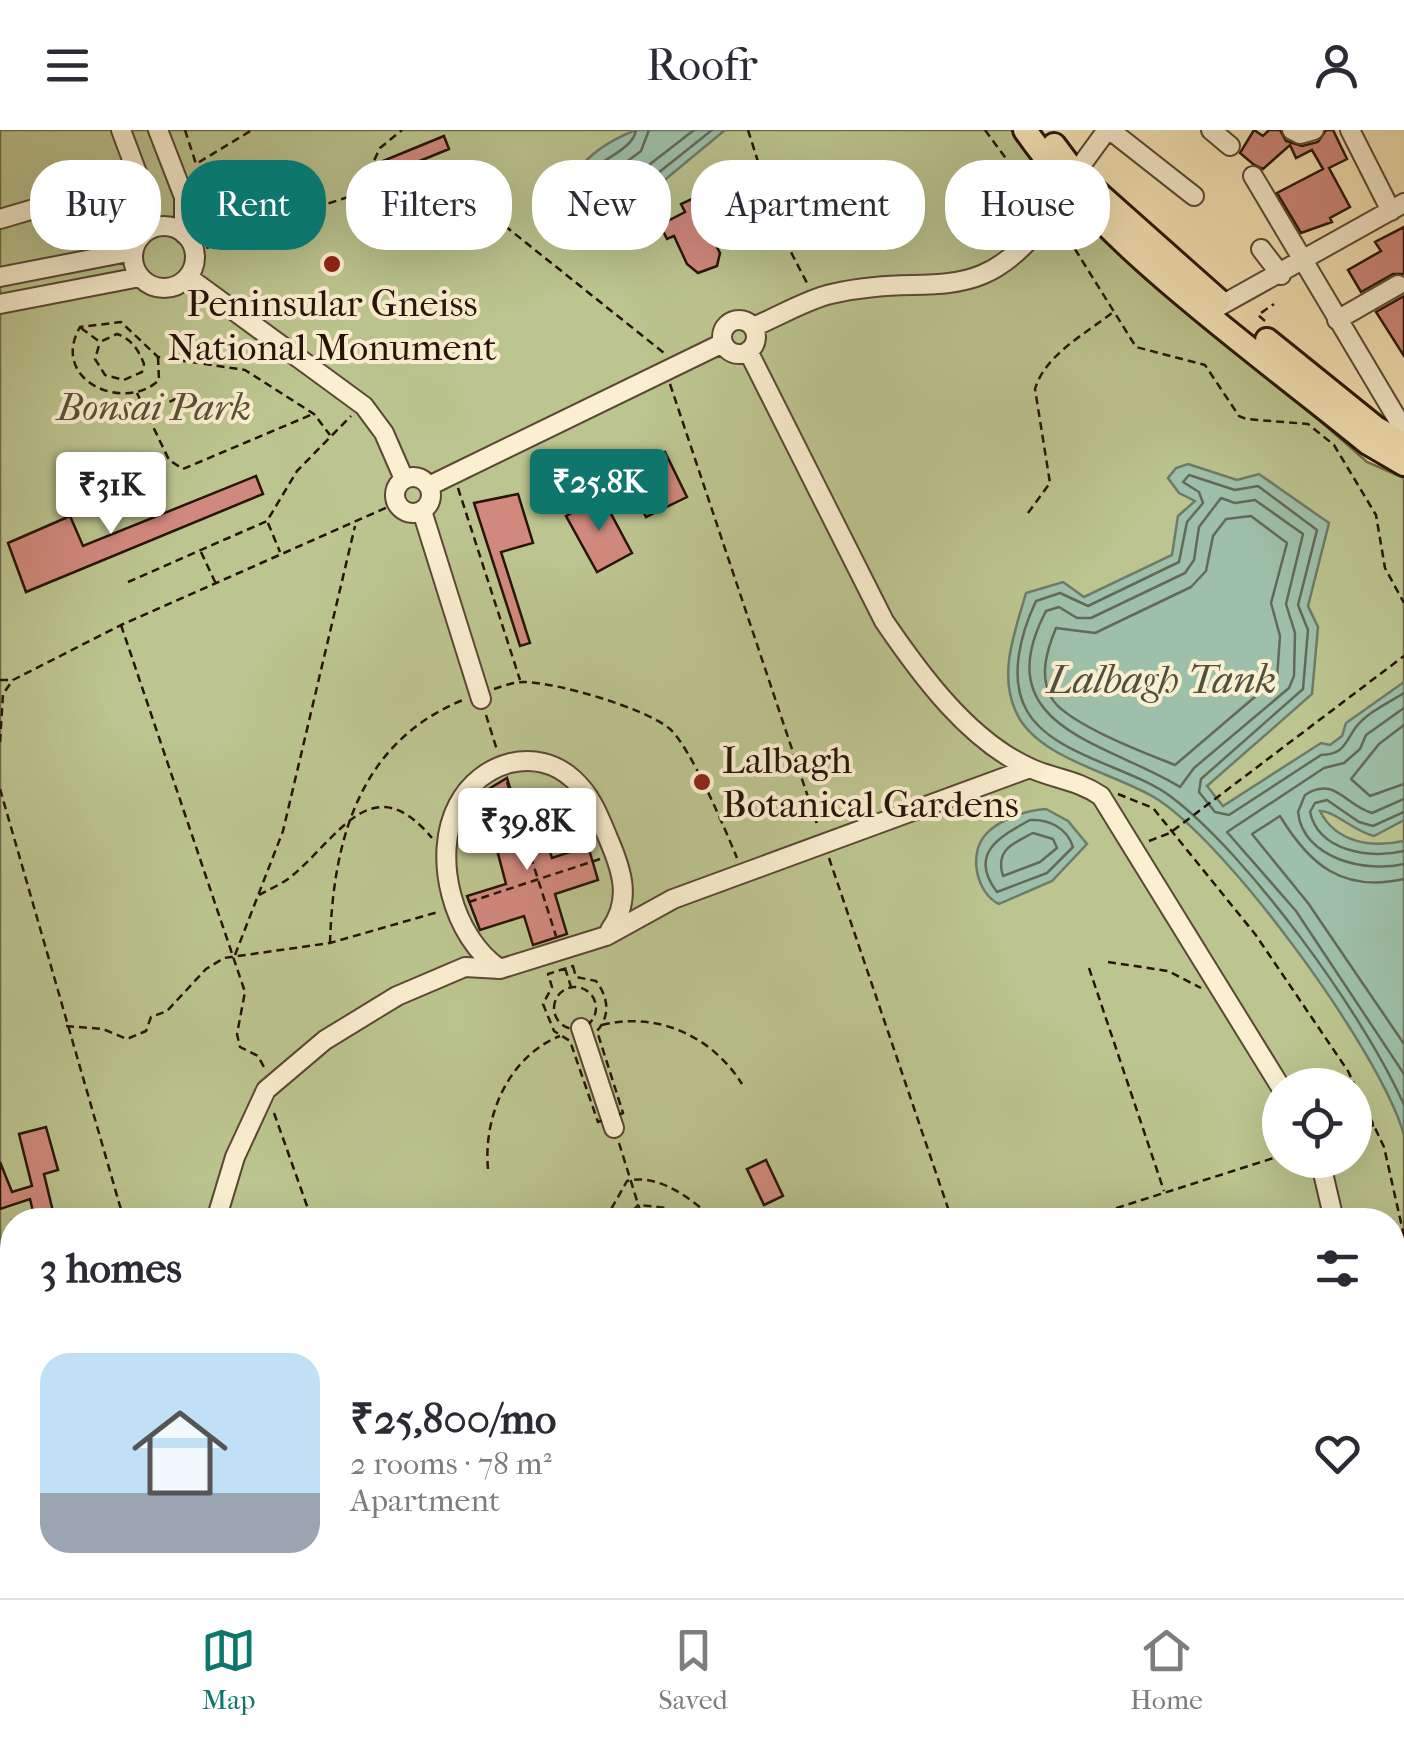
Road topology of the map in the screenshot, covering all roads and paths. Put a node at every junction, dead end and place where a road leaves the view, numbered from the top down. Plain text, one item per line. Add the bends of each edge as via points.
1 (121, 130) edge
2 (158, 130) edge
3 (185, 130) edge
4 (252, 130) edge
5 (402, 130) edge
6 (748, 130) edge
7 (985, 130) edge
8 (1025, 130) edge
9 (1043, 130) edge
10 (1109, 130) edge
11 (1212, 130) edge
12 (1292, 130) edge
13 (1314, 130) edge
14 (1350, 130) edge
15 (1230, 146) dead end
16 (132, 160) edge
17 (375, 160) edge
18 (1007, 160) edge
19 (1046, 160) edge
20 (1059, 160) edge
21 (1086, 160) edge
22 (1253, 176) dead end
23 (181, 189) edge
24 (1194, 196) dead end
25 (346, 197) edge
26 (1398, 207) edge
27 (30, 210) edge
28 (1110, 215) edge
29 (0, 219) edge
30 (1110, 225) edge
31 (512, 234) edge
32 (1261, 249) dead end
33 (1016, 250) edge
34 (1076, 250) edge
35 (133, 251) joint
36 (194, 252) joint
37 (1303, 264) junction
38 (1282, 275) junction
39 (0, 277) edge
40 (140, 277) junction
41 (188, 277) junction
42 (1398, 285) dead end
43 (815, 300) junction
44 (0, 304) edge
45 (1216, 308) junction
46 (1112, 313) junction
47 (1337, 320) junction
48 (80, 327) junction
49 (753, 327) junction
50 (100, 342) junction
51 (723, 343) junction
52 (748, 352) junction
53 (158, 358) junction
54 (671, 366) junction
55 (136, 391) junction
56 (188, 394) dead end
57 (364, 406) junction
58 (145, 414) junction
59 (314, 414) junction
60 (1404, 430) edge
61 (330, 435) junction
62 (1404, 444) edge
63 (1404, 464) edge
64 (454, 477) junction
65 (404, 479) junction
66 (429, 486) junction
67 (396, 503) junction
68 (422, 511) junction
69 (1028, 513) dead end
70 (268, 521) junction
71 (355, 523) junction
72 (201, 550) junction
73 (282, 555) junction
74 (128, 582) dead end
75 (216, 584) junction
76 (1404, 603) edge
77 (121, 626) junction
78 (1404, 656) edge
79 (0, 680) edge
80 (13, 680) junction
81 (521, 681) dead end
82 (481, 699) joint
83 (0, 742) edge
84 (501, 764) junction
85 (1030, 768) junction
86 (1088, 786) junction
87 (0, 789) edge
88 (1170, 832) junction
89 (824, 844) junction
90 (1134, 846) junction
91 (615, 854) junction
92 (449, 859) junction
93 (539, 879) junction
94 (258, 896) junction
95 (454, 907) junction
96 (606, 936) junction
97 (560, 951) junction
98 (234, 957) junction
99 (1108, 962) dead end
100 (1088, 968) dead end
101 (500, 969) junction
102 (571, 987) junction
103 (1203, 989) dead end
104 (66, 1026) junction
105 (582, 1030) junction
106 (1269, 1068) edge
107 (742, 1084) dead end
108 (266, 1090) junction
109 (1376, 1124) junction
110 (1372, 1126) edge
111 (614, 1128) joint
112 (1262, 1162) edge
113 (488, 1168) dead end
114 (1324, 1178) edge
115 (630, 1179) junction
116 (1164, 1192) junction
117 (638, 1205) junction
118 (120, 1208) edge
119 (219, 1208) edge
120 (308, 1208) edge
121 (612, 1208) edge
122 (635, 1208) edge
123 (639, 1208) edge
124 (668, 1208) edge
125 (697, 1208) edge
126 (948, 1208) edge
127 (1115, 1208) edge
128 (1331, 1208) edge
129 (1397, 1208) edge

1 - 16 street
2 - 23 street
3 - 4 path via 196,164
5 - 17 path
6 - 43 path via 780,230
7 - 18 path
8 - 19 main road
9 - 20 main road
10 - 21 street
10 - 24 street
11 - 15 street
12 - 13 street
14 - 26 street
22 - 37 street
25 - 36 path
26 - 37 street
27 - 29 street
28 - 45 main road
30 - 45 main road
31 - 54 path
32 - 38 street
33 - 43 street via 971,281
34 - 46 path
35 - 39 street
35 - 40 street
36 - 41 street
37 - 38 street
37 - 47 street
38 - 45 street
40 - 41 street via 166,288
40 - 44 street
41 - 57 street
42 - 47 street
43 - 49 street
45 - 62 main road
45 - 63 main road via 1368,443
46 - 69 path via 1038,378 1050,484
46 - 76 path via 1136,347 1205,366 1239,416 1308,424 1322,433 1376,516 1385,568
47 - 60 street
48 - 50 path
48 - 53 path via 122,322
48 - 55 path via 72,341 82,380
49 - 51 street via 730,322
49 - 52 street via 756,340
50 - 50 path via 124,337 138,350 142,372 124,380 104,374 95,359
51 - 52 street via 734,354
51 - 54 street
52 - 85 street via 884,621 928,681
53 - 55 path via 158,380
53 - 59 path via 245,370
54 - 64 street
54 - 89 path
55 - 58 path
56 - 58 path
57 - 61 path
57 - 65 street
58 - 59 path via 169,460 184,469
59 - 61 path
61 - 70 path via 284,489
64 - 66 street
64 - 81 path
65 - 66 street
65 - 67 street
66 - 68 street
67 - 68 street via 408,512
67 - 71 path
68 - 82 street
70 - 72 path
70 - 73 path
71 - 73 path
71 - 94 path via 283,830
72 - 74 path
72 - 75 path
73 - 75 path
75 - 77 path
77 - 80 path
77 - 98 path
78 - 88 path
79 - 80 path
80 - 83 path via 3,694
82 - 84 path
84 - 91 street via 534,760 570,776 594,805
84 - 92 street via 481,776 455,809
84 - 93 path
85 - 86 street
85 - 89 street
86 - 88 path via 1152,808
86 - 90 street via 1110,806
87 - 104 path
88 - 90 path
88 - 109 path via 1255,934
89 - 96 street via 674,899
89 - 126 path
90 - 106 street
91 - 93 path
91 - 96 street via 625,905
92 - 94 path via 409,814 378,806 346,822 293,875
92 - 95 street
93 - 95 path
93 - 97 path
94 - 98 path
95 - 98 path via 330,943
95 - 101 street via 481,957
96 - 97 street
97 - 101 street
97 - 102 path
98 - 104 path via 215,962 132,1038
98 - 108 path via 245,992 236,1034 240,1048 266,1064
99 - 103 path via 1168,971
100 - 116 path
101 - 108 street via 466,967 396,996 325,1040
102 - 105 path via 594,998 595,1016
102 - 105 path via 559,994 555,1013 562,1024
104 - 118 path
105 - 107 path via 626,1020 669,1026 714,1050
105 - 111 street
105 - 113 path via 540,1046 508,1079 488,1137
108 - 119 street via 234,1157
108 - 120 path
109 - 110 path
109 - 129 path
111 - 115 path
112 - 116 path
114 - 128 street
115 - 117 path
115 - 121 path
115 - 125 path via 668,1187
116 - 127 path
117 - 122 path
117 - 123 path
117 - 124 path

